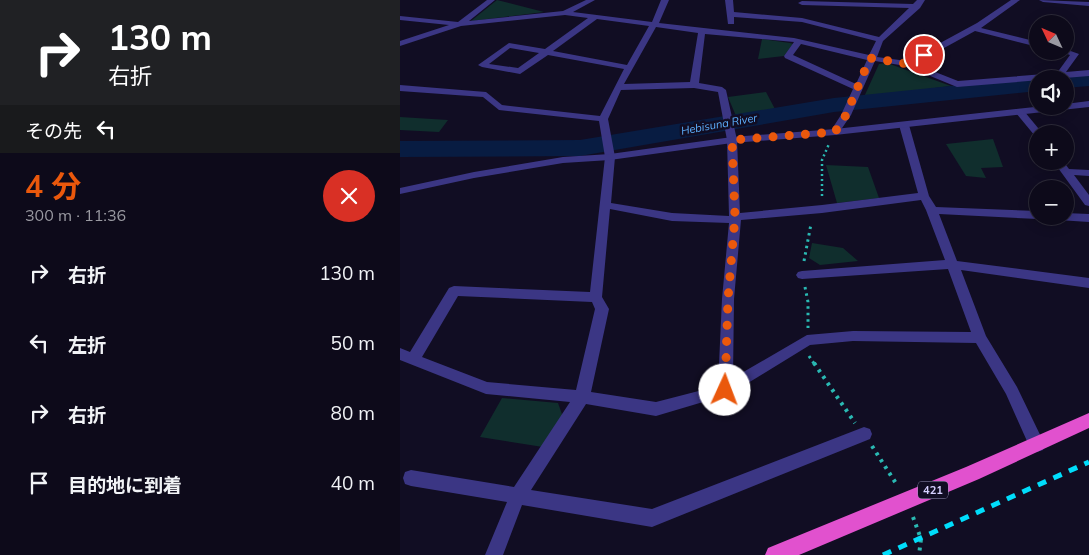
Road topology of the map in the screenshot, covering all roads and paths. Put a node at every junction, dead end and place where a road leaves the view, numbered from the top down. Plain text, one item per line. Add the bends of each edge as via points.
1 (492, 0) edge
2 (590, 0) edge
3 (665, 0) edge
4 (729, 0) edge
5 (1016, 0) edge
6 (1043, 0) edge
7 (803, 2) edge
8 (919, 3) edge
9 (1089, 4) edge
10 (565, 13) junction
11 (730, 14) junction
12 (595, 17) junction
13 (400, 18) edge
14 (460, 24) junction
15 (654, 25) junction
16 (974, 28) junction
17 (702, 31) junction
18 (798, 32) junction
19 (733, 33) junction
20 (880, 40) junction
21 (1029, 42) edge
22 (400, 44) edge
23 (546, 52) junction
24 (870, 58) junction
25 (908, 64) junction
26 (630, 68) junction
27 (1089, 73) edge
28 (1074, 75) edge
29 (1029, 79) edge
30 (694, 85) junction
31 (620, 87) junction
32 (400, 88) edge
33 (858, 88) junction
34 (1089, 104) edge
35 (1022, 113) junction
36 (603, 119) junction
37 (904, 125) junction
38 (1031, 125) edge
39 (835, 132) junction
40 (732, 140) junction
41 (610, 157) junction
42 (1066, 172) joint
43 (1089, 173) edge
44 (400, 191) edge
45 (924, 196) junction
46 (1089, 203) edge
47 (605, 205) junction
48 (932, 210) junction
49 (1029, 215) edge
50 (1074, 217) edge
51 (735, 218) junction
52 (1089, 218) edge
53 (951, 264) junction
54 (802, 275) dead end
55 (1089, 283) edge
56 (596, 297) junction
57 (980, 338) junction
58 (407, 357) edge
59 (725, 390) junction
60 (582, 397) junction
61 (1089, 420) edge
62 (864, 434) dead end
63 (1037, 446) junction
64 (411, 478) dead end
65 (517, 497) junction
66 (908, 501) junction
67 (494, 555) edge
68 (775, 555) edge
69 (919, 555) edge

1 - 14 street
2 - 10 street
3 - 15 street
4 - 11 street
5 - 16 street
6 - 9 street
7 - 8 street
7 - 18 street
8 - 20 street
10 - 12 street
10 - 14 street
11 - 18 street
11 - 19 street
12 - 15 street
12 - 23 street
13 - 14 street
14 - 22 street
15 - 17 street
15 - 26 street
16 - 21 street
16 - 25 street
17 - 19 street
17 - 30 street
18 - 19 street
18 - 20 street via 843,29
18 - 24 street
18 - 33 street via 788,56
20 - 24 street
23 - 23 street via 520,71 482,65 509,45
23 - 26 street
24 - 25 street
24 - 33 street
25 - 29 street via 956,84
26 - 31 street
27 - 28 street
30 - 31 street
30 - 40 street via 722,90
31 - 36 street
32 - 36 street via 486,95 499,106
33 - 39 street
34 - 35 street
35 - 37 street
35 - 38 street
36 - 41 street
37 - 39 street
37 - 45 street
39 - 40 street
40 - 41 street
40 - 51 street
41 - 44 street via 563,160
41 - 47 street
42 - 43 street
42 - 46 street
45 - 48 street
45 - 51 street
47 - 51 street via 672,217
47 - 56 street
48 - 49 street
48 - 53 street
50 - 52 street
51 - 59 street
53 - 54 street
53 - 55 street
53 - 57 street
56 - 58 street via 454,291
56 - 60 street via 602,309
57 - 59 street via 853,336 807,340
57 - 63 street via 1012,391
58 - 60 street via 486,388
59 - 60 street via 656,409
60 - 65 street
61 - 63 highway, 421
62 - 65 street via 652,518
63 - 66 highway, 421
64 - 65 street
65 - 67 street
66 - 68 highway, 421
66 - 69 path via 921,538

